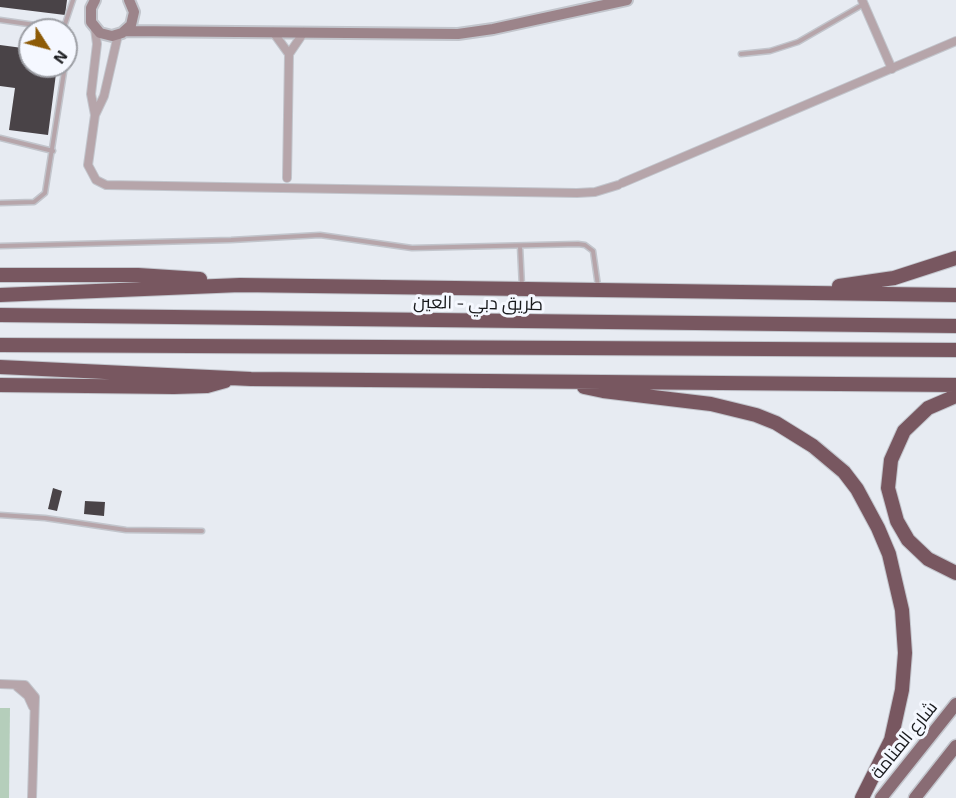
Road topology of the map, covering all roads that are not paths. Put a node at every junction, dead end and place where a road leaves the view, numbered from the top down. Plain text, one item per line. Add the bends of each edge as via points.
1 (73, 0) edge
2 (95, 0) edge
3 (129, 0) edge
4 (627, 0) edge
5 (863, 2) edge
6 (67, 18) edge
7 (0, 20) edge
8 (18, 23) edge
9 (95, 29) junction
10 (273, 32) junction
11 (304, 32) junction
12 (122, 33) junction
13 (956, 41) edge
14 (289, 54) junction
15 (741, 54) dead end
16 (892, 69) junction
17 (63, 78) edge
18 (95, 115) junction
19 (0, 138) edge
20 (53, 151) junction
21 (287, 178) dead end
22 (0, 203) edge
23 (0, 246) edge
24 (519, 246) junction
25 (956, 258) edge
26 (0, 275) edge
27 (240, 285) junction
28 (522, 289) junction
29 (598, 290) junction
30 (790, 292) junction
31 (0, 295) edge
32 (956, 295) edge
33 (0, 315) edge
34 (956, 326) edge
35 (0, 345) edge
36 (956, 350) edge
37 (0, 366) edge
38 (234, 378) junction
39 (568, 382) junction
40 (0, 385) edge
41 (956, 385) edge
42 (956, 396) edge
43 (0, 515) edge
44 (202, 531) dead end
45 (956, 573) edge
46 (0, 684) edge
47 (956, 704) edge
48 (956, 746) edge
49 (32, 798) edge
50 (862, 798) edge
51 (881, 798) edge
52 (915, 798) edge

1 - 6 lane
2 - 9 street via 90,15
3 - 12 street via 133,19
4 - 11 street via 469,33
5 - 15 lane via 798,42 771,51
5 - 16 street
7 - 8 lane
9 - 12 street via 106,35
9 - 18 street via 91,94
10 - 11 street
10 - 12 street
10 - 14 street
11 - 14 street
12 - 18 street
13 - 16 street
14 - 21 street
16 - 18 street via 620,184 577,194 112,186 96,180 88,165
17 - 20 lane
19 - 20 lane
20 - 22 lane via 47,189 41,199
23 - 24 lane via 320,235 412,248
24 - 28 lane
24 - 29 lane via 590,247 595,257
25 - 30 highway via 894,278
26 - 27 highway via 138,276
27 - 28 highway
27 - 31 highway
28 - 29 highway
29 - 30 highway
30 - 32 highway
33 - 34 highway, طريق دبي - العين
35 - 36 highway
37 - 38 highway
38 - 39 highway
38 - 40 highway via 207,386 182,387
39 - 41 highway
39 - 50 highway via 603,391 711,404 756,415 813,446 844,472 857,489 889,554 902,610 905,653 891,740
42 - 45 highway via 928,408 904,431 891,460 888,488 897,521 908,540 928,560
43 - 44 lane via 126,530
46 - 49 street via 25,685 33,692
47 - 51 main road, شارع المنامة
48 - 52 main road

